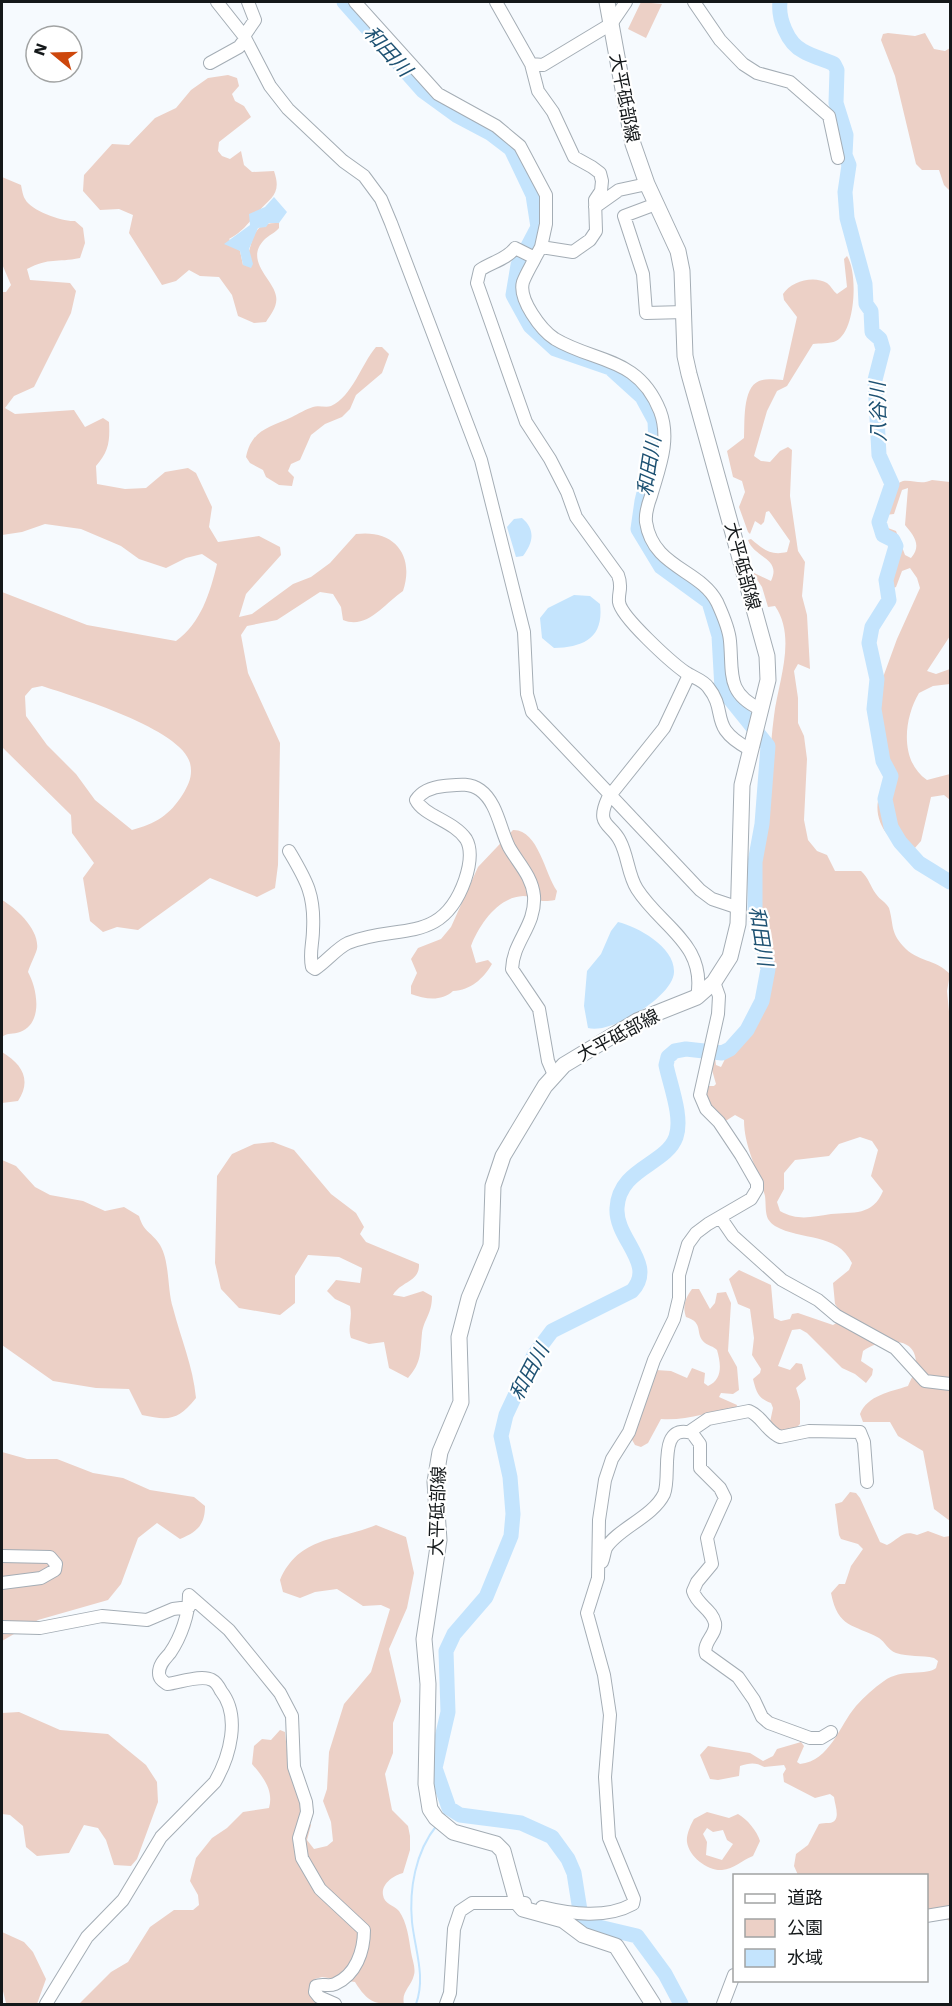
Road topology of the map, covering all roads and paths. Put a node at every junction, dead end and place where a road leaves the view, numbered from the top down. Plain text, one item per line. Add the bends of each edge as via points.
1 (217, 2) edge
2 (248, 2) edge
3 (355, 2) edge
4 (496, 2) edge
5 (607, 2) edge
6 (626, 2) edge
7 (694, 2) edge
8 (611, 24) junction
9 (244, 38) junction
10 (210, 63) dead end
11 (531, 64) junction
12 (838, 158) dead end
13 (647, 183) junction
14 (656, 204) junction
15 (595, 207) junction
16 (538, 252) junction
17 (685, 312) junction
18 (689, 675) junction
19 (760, 709) junction
20 (749, 749) junction
21 (612, 795) junction
22 (289, 851) dead end
23 (739, 908) junction
24 (714, 982) junction
25 (697, 997) junction
26 (554, 1075) junction
27 (720, 1217) junction
28 (951, 1384) edge
29 (689, 1432) junction
30 (867, 1482) dead end
31 (2, 1556) edge
32 (599, 1565) junction
33 (2, 1583) edge
34 (189, 1606) junction
35 (2, 1627) edge
36 (831, 1732) dead end
37 (517, 1902) junction
38 (951, 1912) edge
39 (928, 1916) edge
40 (733, 1980) edge
41 (46, 2004) edge
42 (335, 2004) edge
43 (446, 2004) edge
44 (653, 2004) edge
45 (723, 2004) edge

1 - 9 street
2 - 9 street via 255,20
3 - 16 street via 438,94 496,126 520,146 546,195 546,224
4 - 11 street
5 - 8 main road, 大平砥部線
6 - 8 street
7 - 12 street via 720,40 743,64 757,73 790,82 829,116
8 - 11 street via 543,65
8 - 13 main road, 大平砥部線 via 626,115
9 - 10 street via 239,47
9 - 21 street via 270,86 288,109 364,176 381,199 480,460 524,632 527,694 532,712
11 - 15 street via 538,91 553,112 574,157 600,173 602,181
13 - 14 main road, 大平砥部線
13 - 15 street via 619,190
14 - 17 main road, 大平砥部線 via 678,251
14 - 17 street via 624,216 643,274 646,313
15 - 16 street via 596,231 590,240 573,252
16 - 18 street via 515,248 509,256 480,270 477,283 505,367 526,422 550,459 576,517 618,575 623,612 652,644
16 - 19 street via 522,291 539,325 555,339 605,357 640,380 659,410 664,448 646,511 648,529 665,558 703,583 716,600 730,637 735,689 741,698
17 - 19 main road, 大平砥部線 via 689,374 767,656 768,680
18 - 20 street via 708,686 723,731
18 - 21 street via 664,728
19 - 20 main road, 大平砥部線
20 - 23 main road, 大平砥部線 via 740,804
21 - 23 street via 700,890 712,899
21 - 25 street via 603,810 607,828 620,840 635,886 649,907 688,945 700,981
22 - 26 street via 314,901 309,955 315,969 345,944 420,928 450,909 459,897 468,870 467,840 455,827 420,807 416,800 437,787 465,784 480,790 530,880 533,918 516,947 512,969 539,1009
23 - 24 main road, 大平砥部線 via 730,957
24 - 25 main road, 大平砥部線
24 - 27 street via 719,996 718,1014 700,1095 757,1183 751,1199
25 - 26 main road, 大平砥部線 via 598,1042
26 - 37 main road, 大平砥部線 via 513,1137 496,1171 491,1246 469,1298 459,1337 461,1402 437,1466 439,1540 425,1625 426,1784 430,1809 453,1832 496,1845 503,1851
27 - 28 street via 733,1236 782,1280 896,1348 920,1377
27 - 32 street via 696,1233 688,1244 679,1275 674,1319 654,1360 628,1432 608,1469 599,1520
29 - 30 street via 708,1419 749,1411 780,1437 809,1431 860,1432
29 - 32 street via 681,1431 670,1442 666,1489 658,1503 607,1548
29 - 36 street via 700,1444 700,1468 725,1498 707,1538 712,1564 693,1592 714,1621 706,1654 738,1677 769,1724 810,1738 821,1738
31 - 33 street via 50,1557 56,1564 55,1570 41,1578
32 - 37 street via 588,1613 610,1715 605,1808 609,1838 633,1890 633,1904 620,1910 576,1914
34 - 35 street via 147,1620 102,1616 40,1628
34 - 41 street via 179,1636 162,1662 160,1678 166,1684 203,1678 213,1681 229,1701 230,1746 221,1772 161,1838 123,1900 87,1937
34 - 42 street via 189,1595 221,1622 279,1693 292,1716 294,1767 307,1812 299,1838 302,1858 320,1889 364,1930 362,1950 352,1972 334,1985 316,1986 319,1997
37 - 43 street via 472,1903 460,1911 454,1929
37 - 44 main road via 527,1912 563,1920 584,1935 616,1946
38 - 39 street
40 - 45 street

